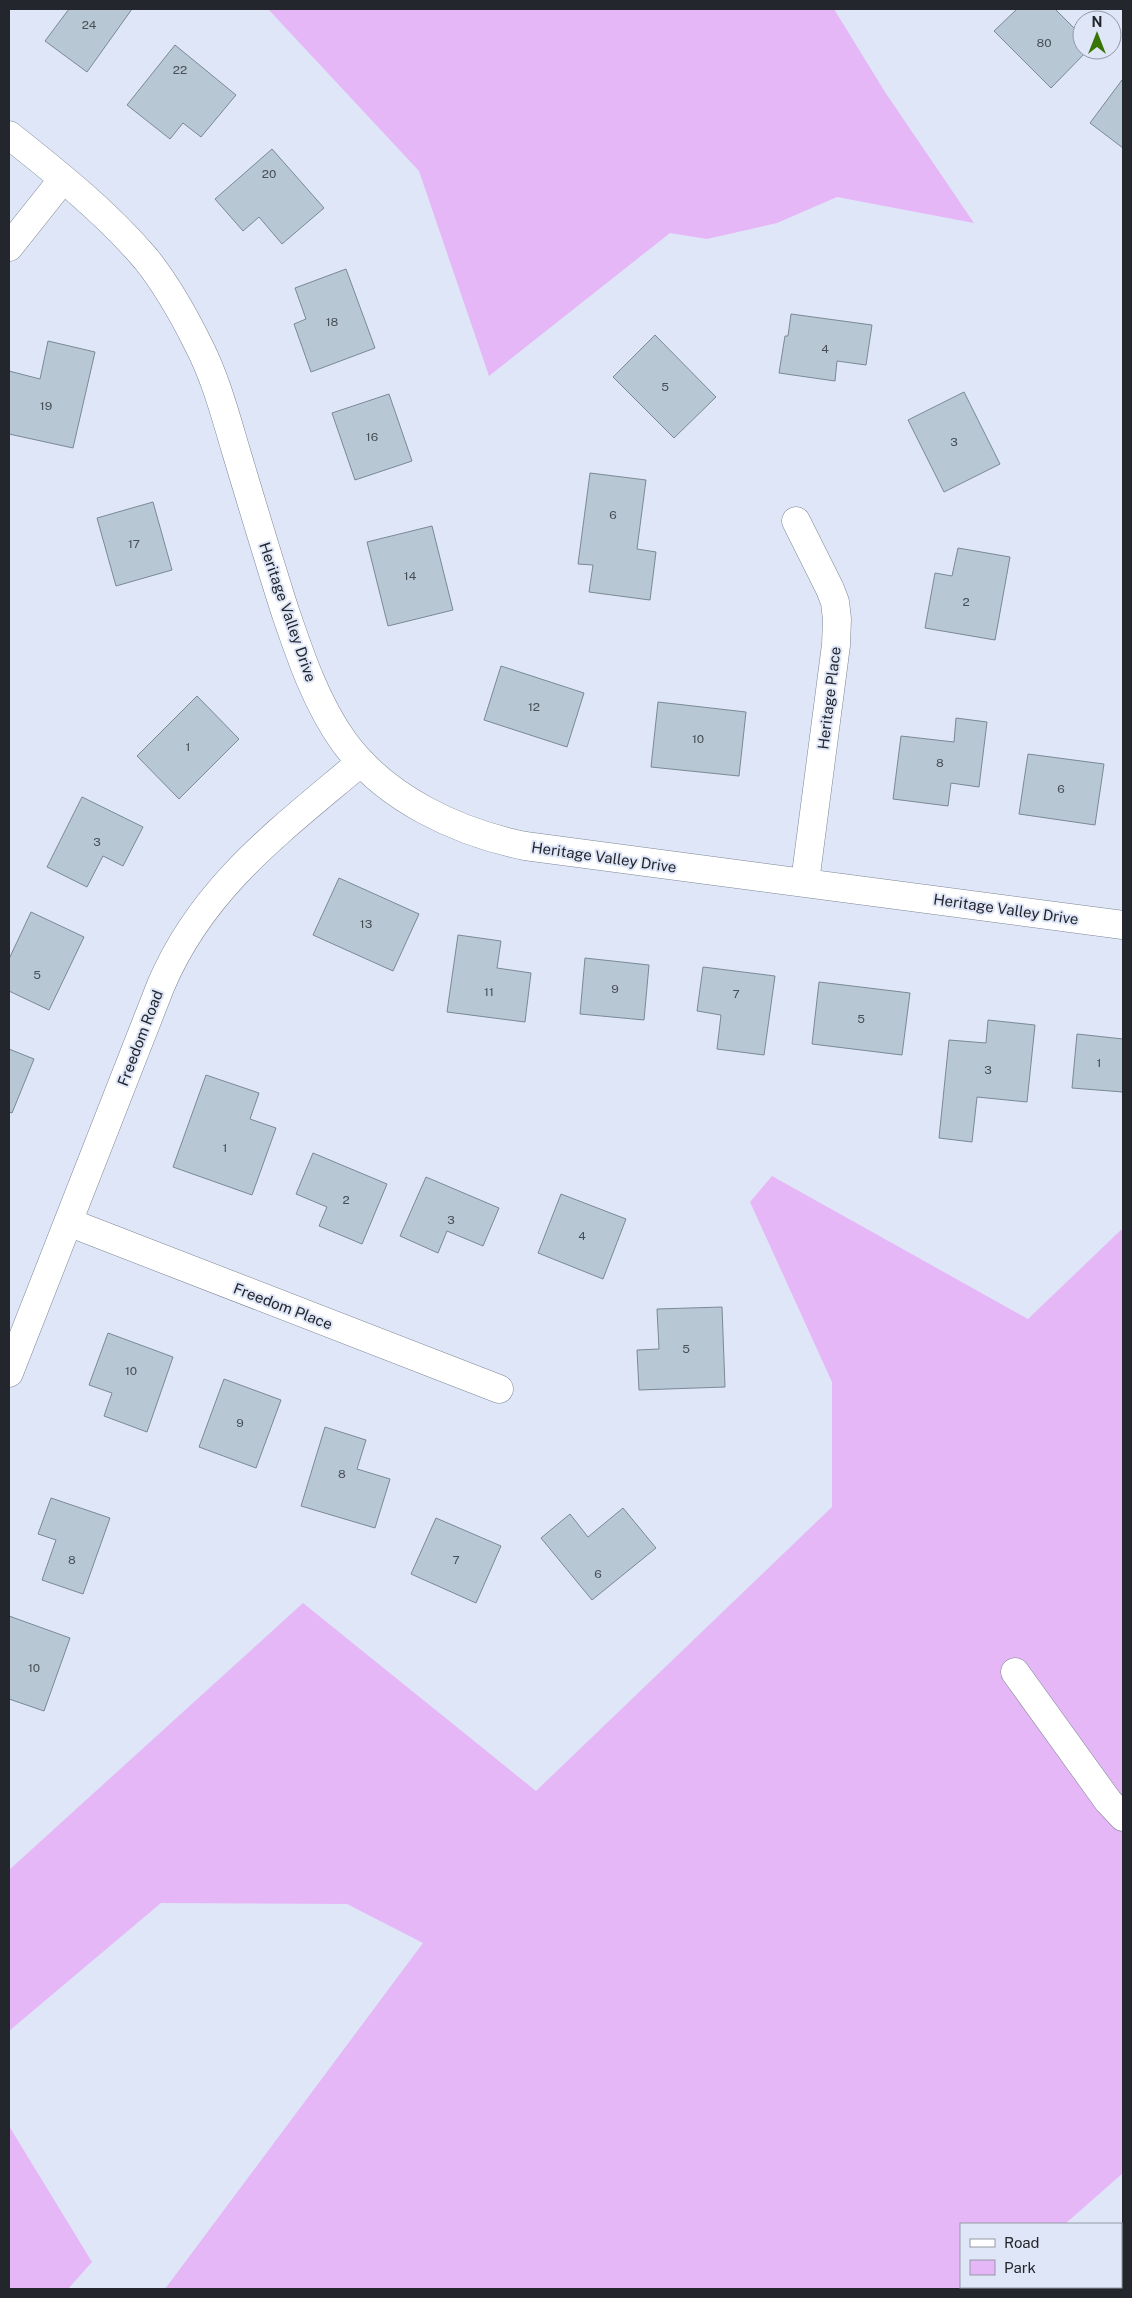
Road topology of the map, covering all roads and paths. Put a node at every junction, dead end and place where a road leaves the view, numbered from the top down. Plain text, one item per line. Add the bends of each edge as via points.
1 (9, 134) edge
2 (63, 179) junction
3 (9, 247) edge
4 (796, 521) dead end
5 (361, 762) junction
6 (805, 882) junction
7 (1123, 925) edge
8 (68, 1222) junction
9 (9, 1372) edge
10 (499, 1389) dead end
11 (1015, 1672) dead end
12 (1123, 1817) edge
13 (1116, 2288) edge
14 (1112, 2289) edge

1 - 2 street, Heritage Valley Drive
2 - 3 street
2 - 5 street, Heritage Valley Drive via 146,260 199,345 224,409 276,583 305,667 332,723
4 - 6 street, Heritage Place via 830,589 837,619
5 - 6 street, Heritage Valley Drive via 428,811 476,834 502,842 572,854
5 - 8 street, Freedom Road via 236,871 186,934 161,985
6 - 7 street, Heritage Valley Drive
8 - 9 street, Freedom Road
8 - 10 street, Freedom Place
11 - 12 street
13 - 14 street

